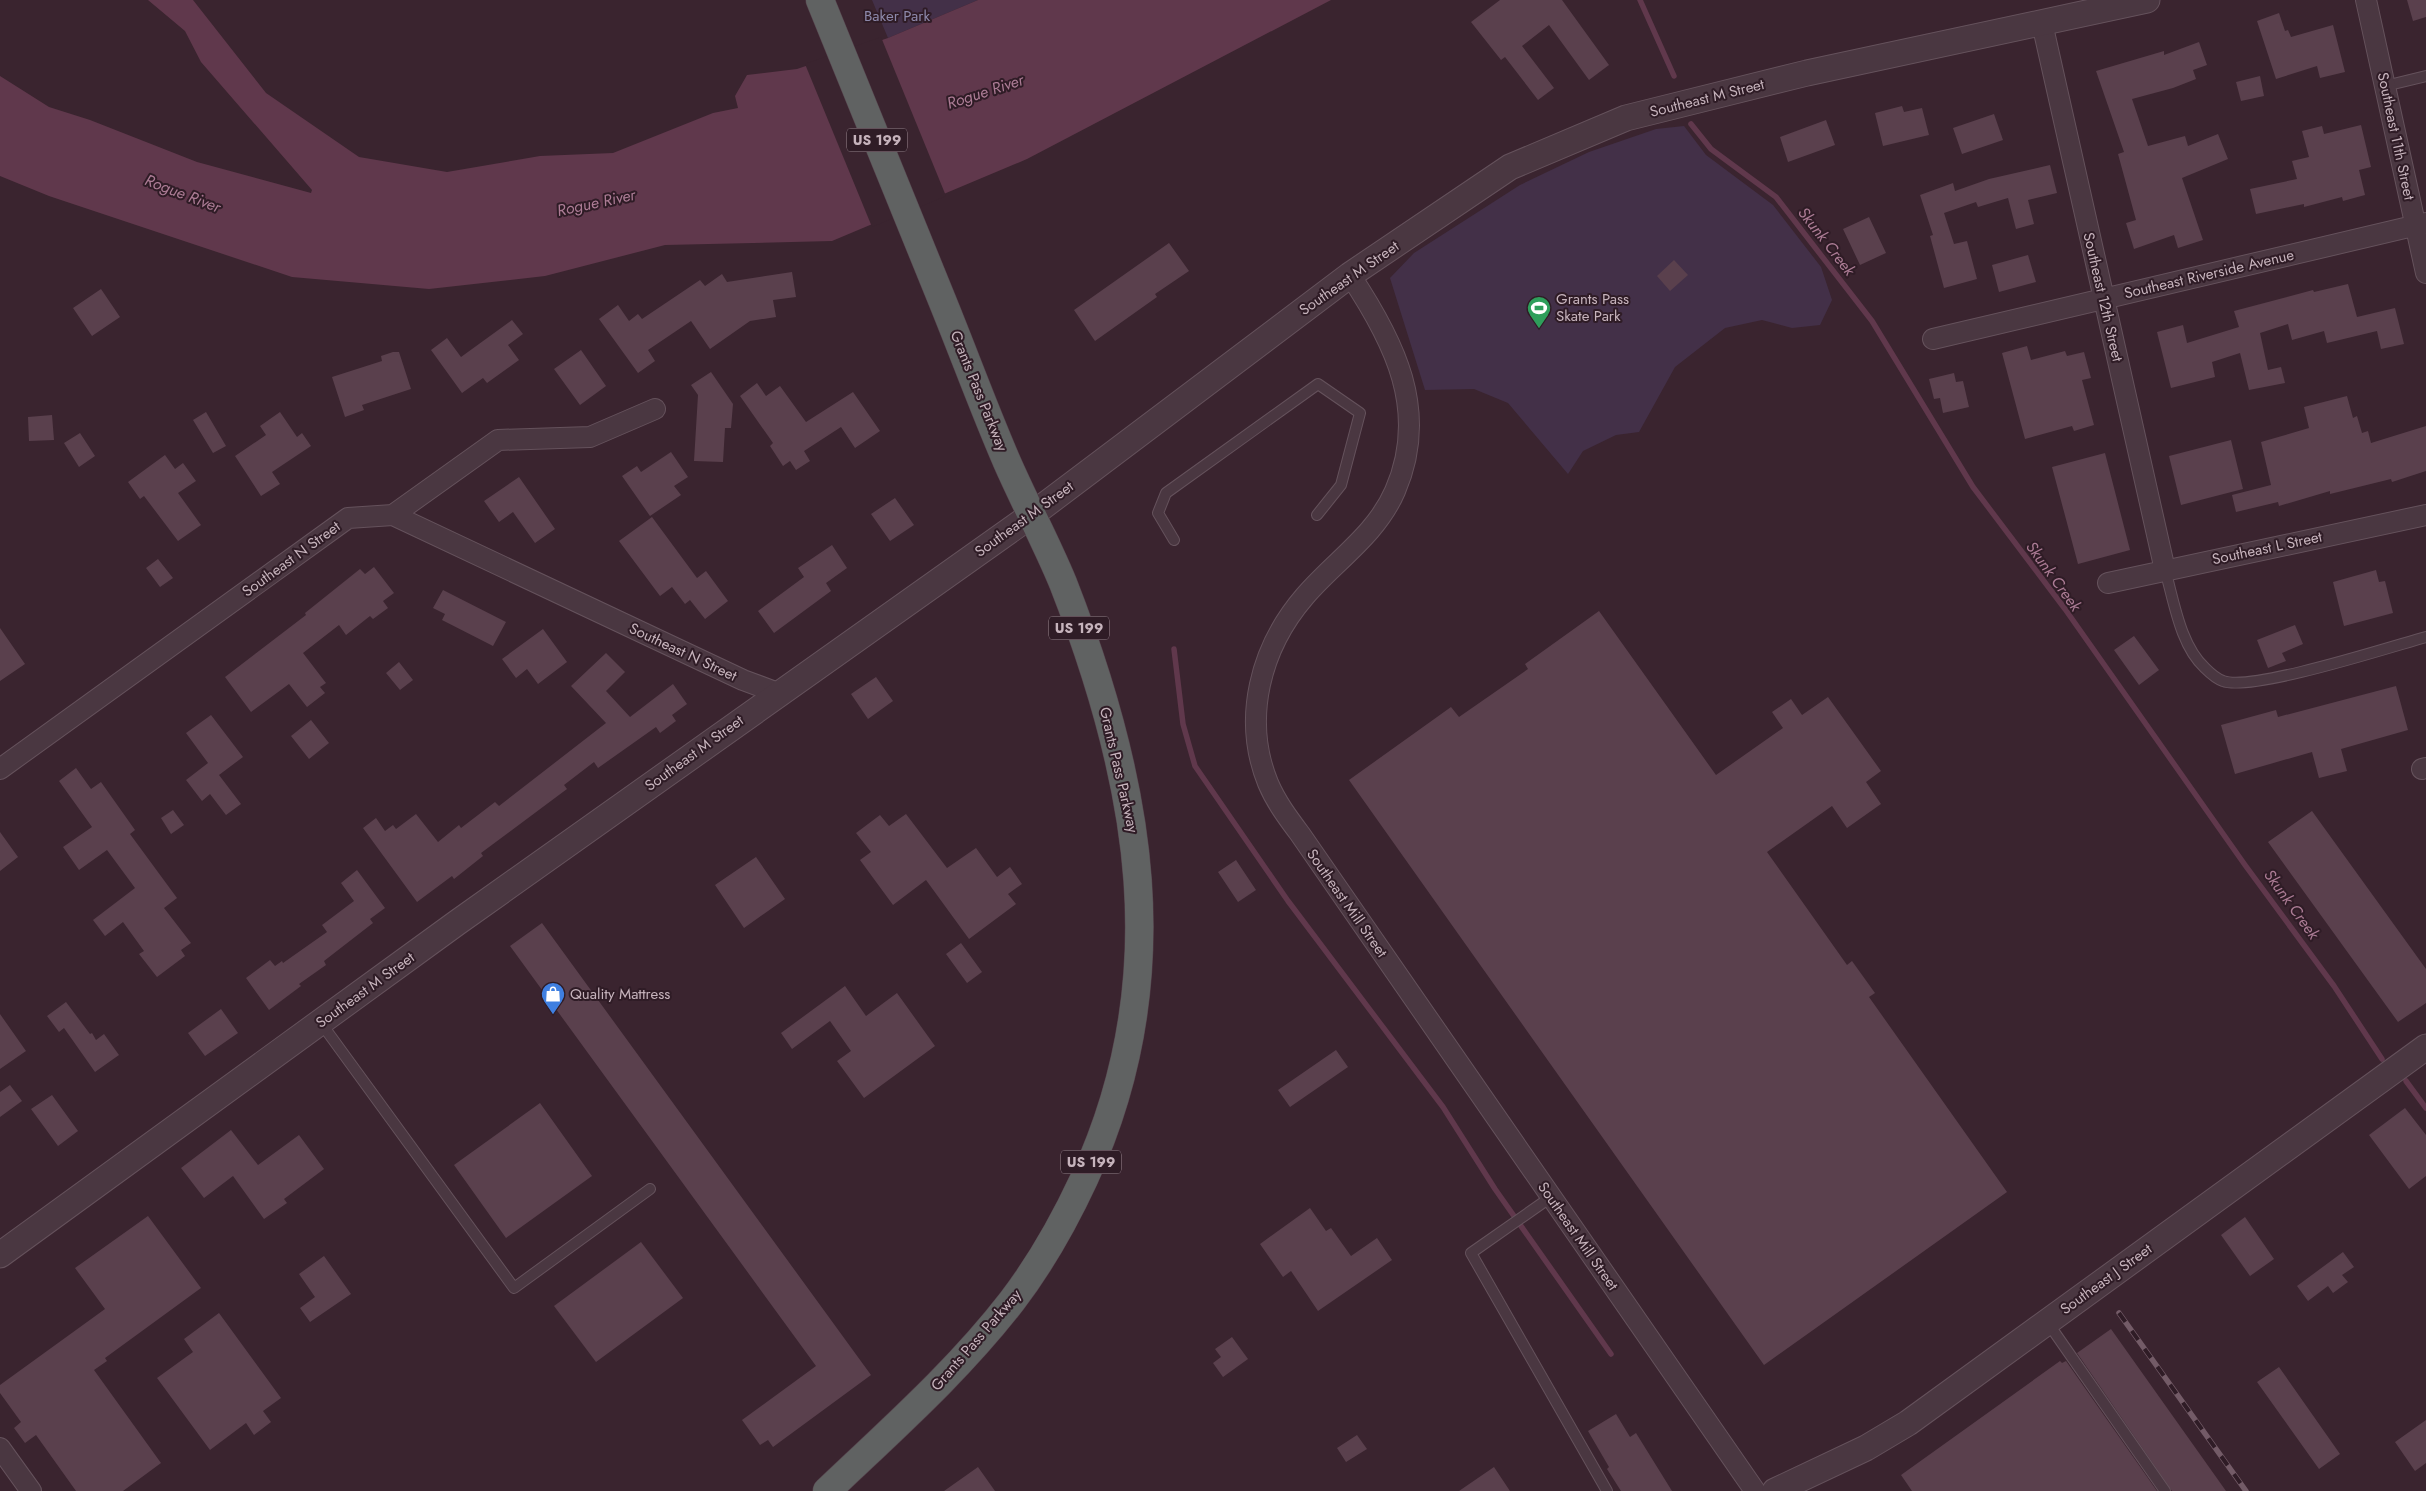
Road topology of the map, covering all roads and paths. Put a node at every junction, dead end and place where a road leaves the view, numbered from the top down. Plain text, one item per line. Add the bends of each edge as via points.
1 (820, 0) edge
2 (2148, 0) edge
3 (2366, 0) edge
4 (2042, 23) junction
5 (2426, 76) edge
6 (2385, 86) junction
7 (2421, 224) edge
8 (2426, 273) edge
9 (1350, 275) junction
10 (2103, 298) junction
11 (1933, 339) dead end
12 (655, 408) dead end
13 (1033, 514) junction
14 (393, 515) junction
15 (1317, 515) dead end
16 (2426, 515) edge
17 (1174, 540) dead end
18 (2165, 570) junction
19 (2108, 583) dead end
20 (2426, 637) edge
21 (778, 693) junction
22 (1, 766) edge
23 (321, 1022) junction
24 (2426, 1047) edge
25 (650, 1189) dead end
26 (1551, 1197) junction
27 (0, 1255) edge
28 (2047, 1322) junction
29 (0, 1448) edge
30 (32, 1491) edge
31 (827, 1491) edge
32 (1607, 1491) edge
33 (1755, 1491) edge
34 (1775, 1491) edge
35 (2166, 1491) edge

1 - 13 highway, Grants Pass Parkway / US 199 via 1008,464
2 - 4 street, Southeast M Street
3 - 6 street, Southeast 11th Street
4 - 9 street, Southeast M Street via 1807,73 1626,118 1510,167
4 - 10 street, Southeast 12th Street
5 - 6 lane
6 - 7 street, Southeast 11th Street
7 - 8 street, Southeast 11th Street
7 - 10 street, Southeast Riverside Avenue
9 - 13 street, Southeast M Street
9 - 26 street, Southeast Mill Street via 1378,316 1401,370 1408,420 1406,452 1395,492 1384,511 1354,549 1305,596 1285,622 1263,670 1255,716 1256,739 1268,782 1280,805
10 - 11 street, Southeast Riverside Avenue
10 - 18 street, Southeast 12th Street
12 - 14 street via 590,437 498,440
13 - 21 street, Southeast M Street
13 - 31 highway, Grants Pass Parkway / US 199 via 1063,584 1091,663 1116,745 1131,818 1138,863 1141,928 1138,985 1128,1043 1112,1106 1089,1168 1061,1227 1027,1280 988,1332 962,1360
14 - 21 street, Southeast N Street via 743,680
14 - 22 street, Southeast N Street via 348,518
15 - 17 lane via 1341,484 1360,413 1318,384 1166,493 1158,514
16 - 18 street, Southeast L Street
18 - 19 street, Southeast L Street
18 - 20 lane via 2189,645 2204,667 2223,681 2243,683 2288,675
21 - 23 street, Southeast M Street
23 - 25 lane via 514,1288
23 - 27 street, Southeast M Street
24 - 28 street, Southeast J Street
26 - 32 lane via 1471,1253
26 - 33 street, Southeast Mill Street
28 - 34 street, Southeast J Street via 1900,1428 1825,1469
28 - 35 lane
29 - 30 street

